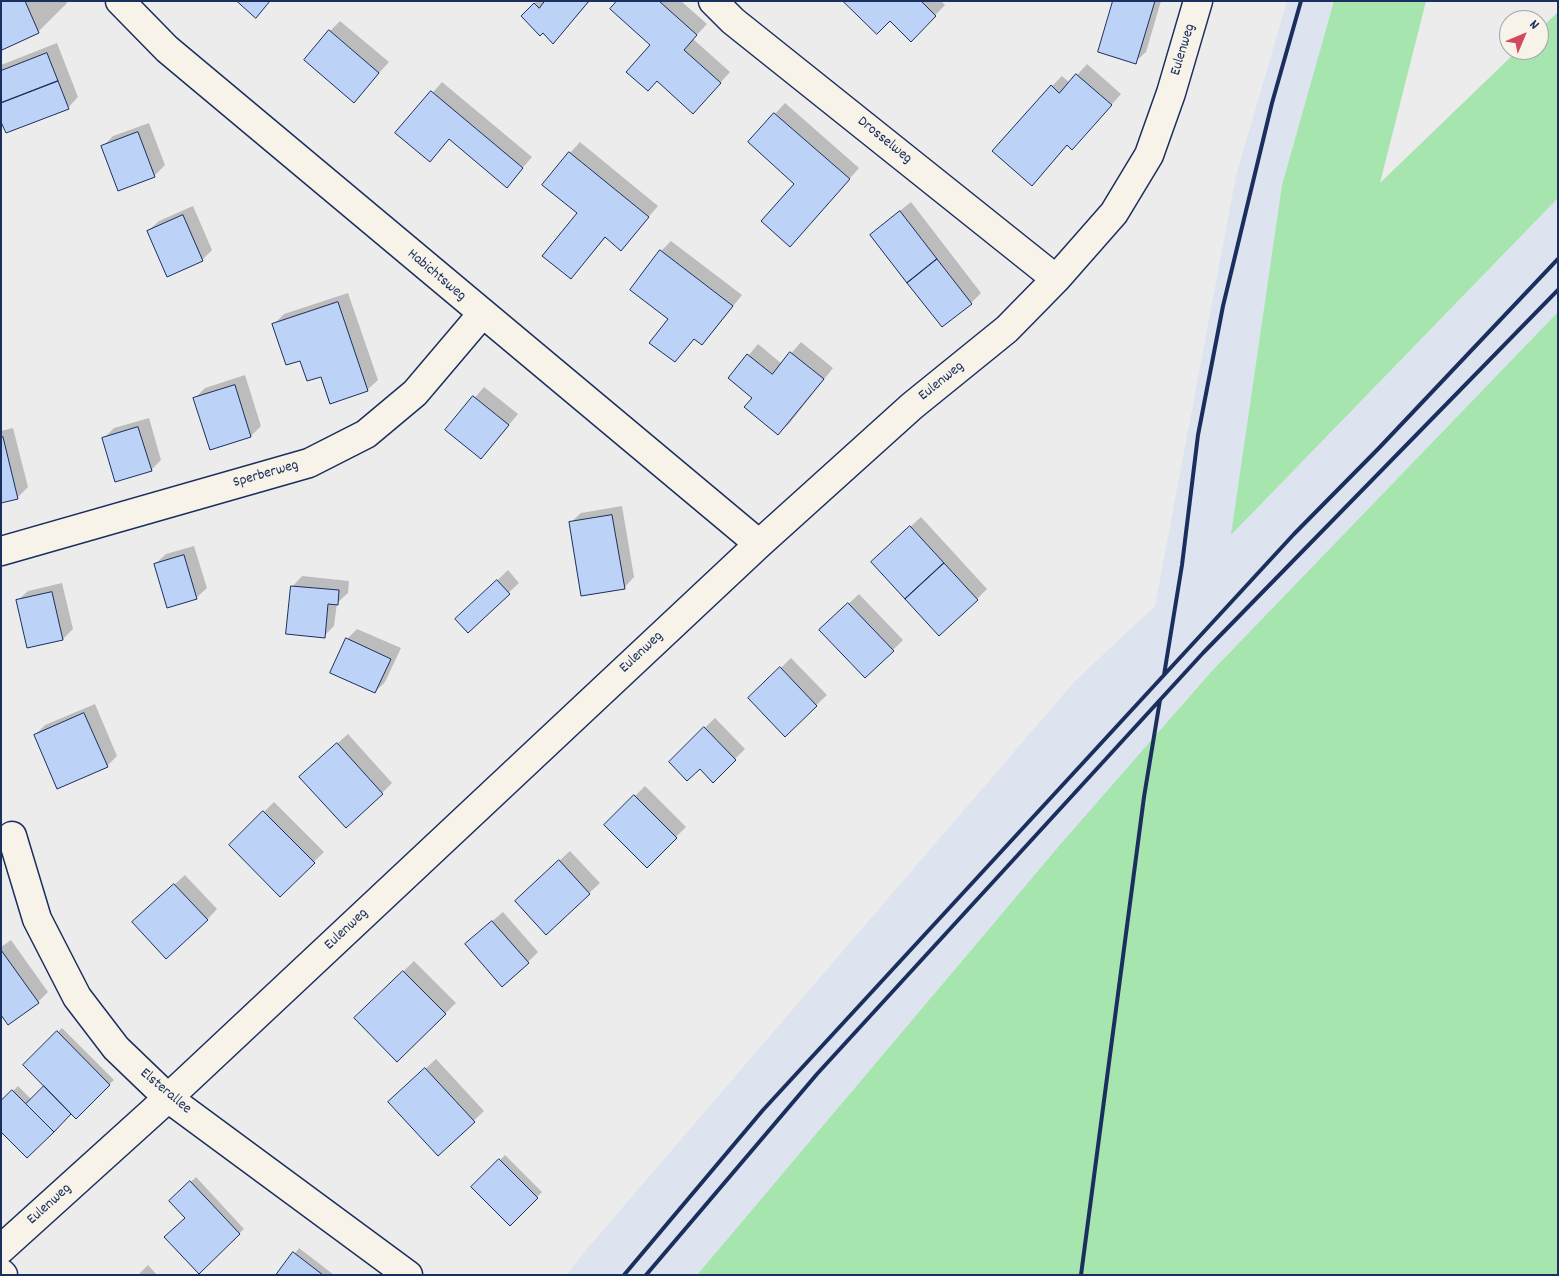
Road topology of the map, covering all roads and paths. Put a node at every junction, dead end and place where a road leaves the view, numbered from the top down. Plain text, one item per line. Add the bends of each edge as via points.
1 (120, 1) edge
2 (713, 1) edge
3 (1198, 1) edge
4 (1056, 279) junction
5 (482, 314) junction
6 (759, 544) junction
7 (1, 552) edge
8 (12, 836) dead end
9 (168, 1098) junction
10 (1, 1250) edge
11 (408, 1275) edge

1 - 5 street, Habichtsweg via 167,49
2 - 4 street, Drosselweg
3 - 4 street, Eulenweg via 1149,154 1114,213
4 - 6 street, Eulenweg via 1007,329 912,406
5 - 6 street, Habichtsweg
5 - 7 street, Sperberweg via 415,394 366,434 309,463
6 - 9 street, Eulenweg
8 - 9 street, Elsterallee via 37,919 77,997 116,1048
9 - 10 street, Eulenweg
9 - 11 street, Elsterallee

